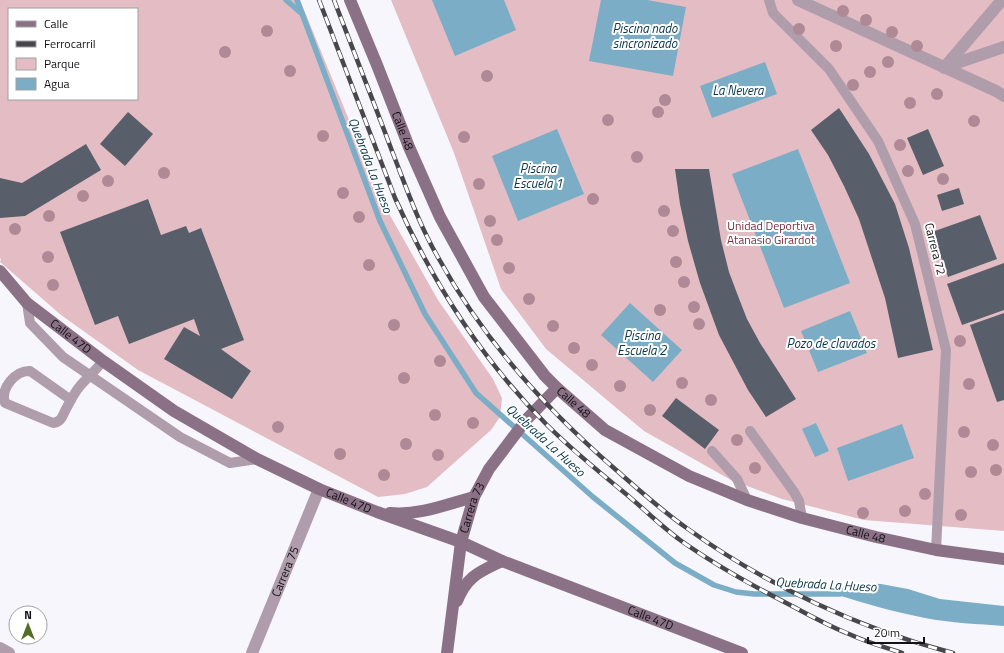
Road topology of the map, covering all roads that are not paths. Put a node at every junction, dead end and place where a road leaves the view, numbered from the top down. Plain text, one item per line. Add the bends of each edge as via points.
1 (350, 0) edge
2 (769, 0) edge
3 (798, 0) edge
4 (1002, 0) edge
5 (1004, 47) edge
6 (944, 68) junction
7 (1004, 96) edge
8 (0, 271) edge
9 (27, 303) junction
10 (103, 361) junction
11 (90, 376) junction
12 (557, 388) junction
13 (71, 400) junction
14 (750, 431) dead end
15 (712, 451) dead end
16 (257, 459) junction
17 (319, 489) junction
18 (474, 496) junction
19 (747, 500) junction
20 (377, 512) junction
21 (802, 518) junction
22 (461, 542) junction
23 (936, 550) junction
24 (1004, 559) edge
25 (502, 561) junction
26 (452, 615) junction
27 (0, 648) edge
28 (255, 652) edge
29 (9, 653) edge
30 (447, 653) edge
31 (742, 653) edge

1 - 12 main road, Calle 48 via 440,217 484,297
2 - 23 lane, Carrera 72 via 773,13 829,69 878,141 916,224 946,350
3 - 6 street
4 - 6 street
5 - 6 street
6 - 7 street
8 - 9 main road, Calle 47D
9 - 10 main road, Calle 47D
9 - 11 lane via 30,323 63,357
10 - 11 lane
10 - 16 main road, Calle 47D via 174,411
11 - 13 lane
11 - 16 lane via 180,437 230,462
12 - 18 main road, Carrera 73 via 526,420 489,469
12 - 19 main road, Calle 48 via 605,430 689,476
13 - 13 lane via 30,371 18,373 4,390 3,398 5,403 53,423 61,419
14 - 21 lane via 794,492 799,501
15 - 19 lane via 737,479
16 - 17 main road, Calle 47D
17 - 20 main road, Calle 47D
17 - 28 street, Carrera 75
18 - 20 main road via 402,514
18 - 22 main road, Carrera 73
19 - 21 main road, Calle 48
20 - 22 main road, Calle 47D
21 - 23 main road, Calle 48
22 - 25 main road, Calle 47D
22 - 26 main road, Carrera 73
23 - 24 main road, Calle 48
25 - 26 main road via 468,580
25 - 31 main road, Calle 47D
26 - 30 main road, Carrera 73
27 - 29 street

